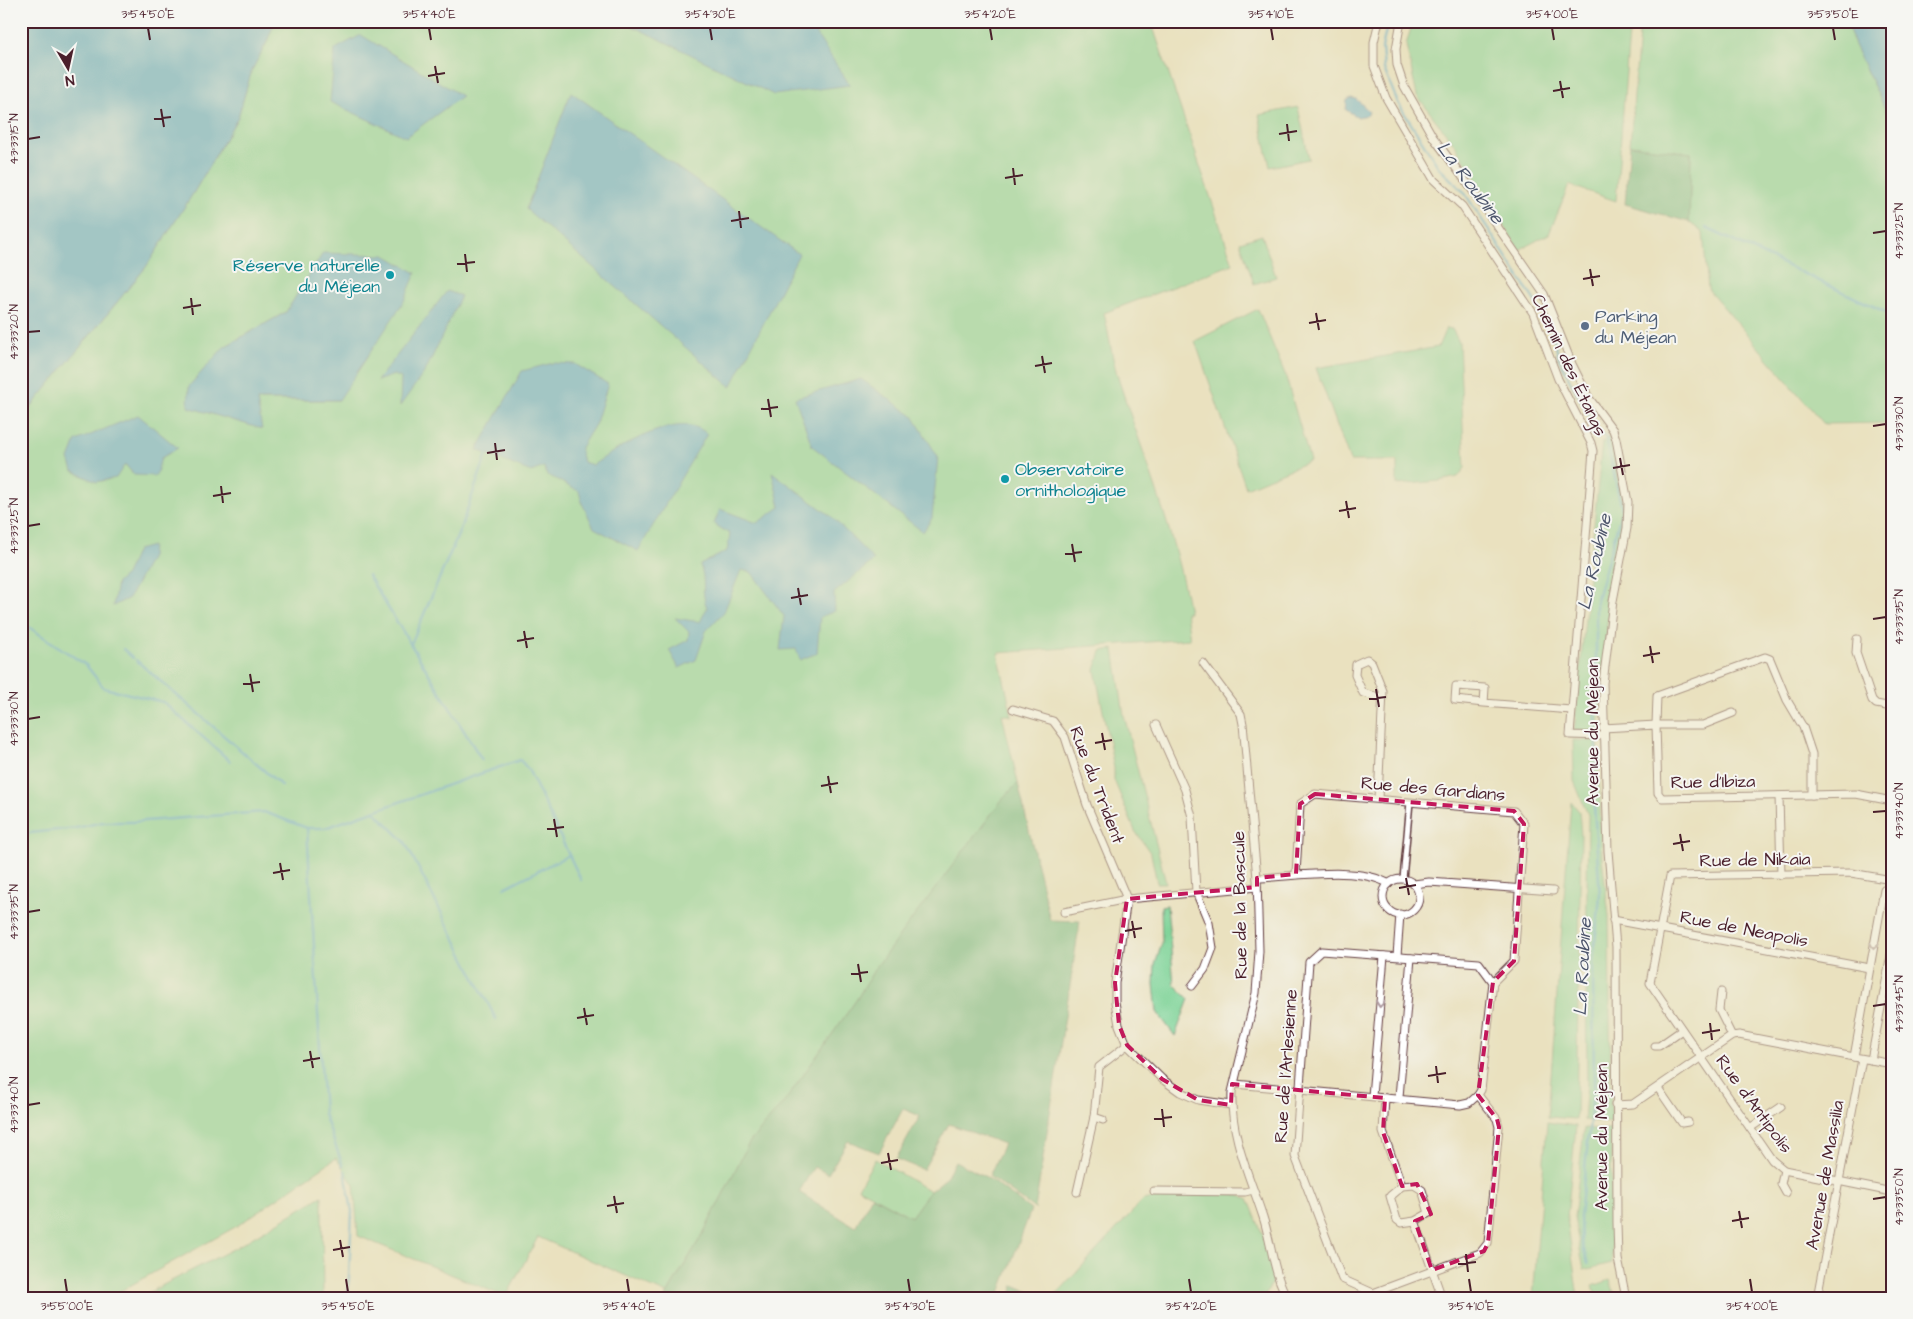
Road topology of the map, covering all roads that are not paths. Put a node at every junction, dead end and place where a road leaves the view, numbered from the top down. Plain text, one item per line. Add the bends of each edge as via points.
1 (1379, 21) edge
2 (1401, 21) edge
3 (1857, 639) dead end
4 (1203, 663) dead end
5 (1383, 698) junction
6 (1484, 703) junction
7 (1892, 707) edge
8 (1013, 708) dead end
9 (1571, 710) junction
10 (1732, 713) dead end
11 (1156, 725) dead end
12 (1656, 725) junction
13 (1604, 732) junction
14 (1812, 794) junction
15 (1779, 796) junction
16 (1378, 799) junction
17 (1892, 801) edge
18 (1410, 802) junction
19 (1296, 874) junction
20 (1781, 874) junction
21 (1257, 878) junction
22 (1403, 879) junction
23 (1892, 880) edge
24 (1389, 884) junction
25 (1414, 884) junction
26 (1892, 885) edge
27 (1257, 887) junction
28 (1519, 889) junction
29 (1553, 891) dead end
30 (1196, 892) junction
31 (1127, 900) junction
32 (1064, 912) dead end
33 (1400, 914) junction
34 (1613, 920) junction
35 (1660, 929) junction
36 (1892, 950) edge
37 (1384, 956) junction
38 (1397, 956) junction
39 (1411, 958) junction
40 (1869, 968) junction
41 (1493, 982) junction
42 (1192, 986) dead end
43 (1721, 992) dead end
44 (1682, 1030) junction
45 (1732, 1036) junction
46 (1127, 1045) junction
47 (1655, 1046) dead end
48 (1702, 1058) junction
49 (1858, 1058) junction
50 (1871, 1060) junction
51 (1892, 1064) edge
52 (1234, 1084) junction
53 (1658, 1088) junction
54 (1298, 1090) junction
55 (1478, 1095) junction
56 (1372, 1096) junction
57 (1384, 1098) junction
58 (1399, 1098) junction
59 (1231, 1105) junction
60 (1615, 1106) junction
61 (1781, 1107) dead end
62 (1094, 1117) junction
63 (1103, 1120) dead end
64 (1688, 1122) dead end
65 (1750, 1128) junction
66 (1784, 1170) junction
67 (1840, 1181) junction
68 (1402, 1186) junction
69 (1253, 1190) junction
70 (1154, 1191) dead end
71 (1077, 1192) dead end
72 (1892, 1192) edge
73 (1786, 1193) dead end
74 (1415, 1221) junction
75 (1432, 1270) junction
76 (1288, 1298) edge
77 (1442, 1298) edge
78 (1626, 1298) edge
79 (1817, 1298) edge

1 - 9 street, Chemin des Étangs via 1373,59 1386,98 1434,180 1462,206 1533,314 1558,379 1591,443
2 - 13 street, Avenue du Méjean via 1396,48 1397,65 1404,86 1433,137 1544,294 1572,364 1616,439 1628,502 1604,674
3 - 7 street via 1856,653 1872,700
4 - 21 street, Rue de la Bascule via 1241,714 1251,790
5 - 5 street via 1380,677 1372,662 1368,659 1356,664 1355,675 1363,693
5 - 16 street
6 - 6 street via 1455,700 1456,686 1485,688
6 - 9 street
8 - 31 street, Rue du Trident via 1053,721 1066,737 1087,805
9 - 13 street, Chemin des Étangs via 1573,735
10 - 12 street via 1703,726
11 - 30 street via 1185,790 1192,817
12 - 13 street
12 - 14 street via 1657,696 1765,657 1770,659 1787,700 1803,727 1812,754
12 - 15 street, Rue d'Ibiza via 1658,793 1662,798
13 - 34 street, Avenue du Méjean
14 - 15 street, Rue d'Ibiza
14 - 17 street, Rue d'Ibiza via 1856,794
15 - 20 street
16 - 18 street, Rue des Gardians
16 - 19 street, Rue des Gardians via 1315,794 1300,804
18 - 22 street
18 - 28 street, Rue des Gardians via 1514,811 1524,824
19 - 21 street
19 - 24 street via 1378,878
20 - 23 street, Rue de Nikaia via 1851,873
20 - 35 street, Rue de Nikaia via 1670,876
21 - 27 street, Rue de la Bascule
22 - 24 street
22 - 25 street
24 - 33 street via 1384,894 1386,906
25 - 28 street via 1429,882
25 - 33 street via 1419,895 1416,906 1412,911
26 -> 40 street, Avenue de Massilia via 1884,890
27 - 30 street
27 - 52 street, Rue de la Bascule via 1259,952 1256,993
28 - 29 street
28 - 41 street, Rue des Gardians via 1514,961
30 - 31 street
30 - 42 street via 1210,923 1213,948 1205,969
31 - 32 street
31 - 46 street via 1115,1002
33 - 38 street
34 - 35 street, Rue de Neapolis
34 - 60 street, Avenue du Méjean via 1616,947
35 - 40 street, Rue de Neapolis
35 - 44 street, Rue d'Antipolis via 1650,983
36 - 50 street
37 - 38 street, Rue de l'Arlesienne
37 - 54 street, Rue de l'Arlesienne via 1321,951 1309,962
37 -> 56 street
38 - 39 street, Rue de l'Arlesienne
39 - 41 street, Rue de l'Arlesienne via 1479,964
39 - 58 street
40 - 49 street, Avenue de Massilia
41 - 55 street
43 - 45 street via 1719,1010
44 - 47 street
44 - 48 street, Rue d'Antipolis
45 - 48 street
45 - 49 street
46 - 59 street via 1180,1092 1198,1100
46 - 62 street via 1099,1068
48 - 53 street
48 - 65 street, Rue d'Antipolis
49 - 50 street
49 - 67 street, Avenue de Massilia
50 - 51 street
52 - 54 street
52 - 59 street, Rue de la Bascule
53 - 60 street via 1633,1104
53 - 64 street via 1682,1123
54 - 56 street
54 - 75 street, Rue de l'Arlesienne via 1295,1156 1342,1279 1373,1293
55 - 58 street via 1469,1104
55 - 75 street, Rue de l'Arlesienne via 1497,1119 1499,1127 1488,1243 1480,1253
56 - 57 street
57 - 58 street
57 - 68 street via 1383,1132
59 - 69 street, Rue de la Bascule
60 - 78 street, Avenue du Méjean via 1618,1259
61 - 65 street
62 - 63 street
62 - 71 street
65 - 66 street, Rue d'Antipolis via 1772,1160
66 - 67 street, Rue d'Antipolis
66 - 73 street, Rue d'Antipolis via 1781,1184
67 - 72 street, Rue d'Antipolis
67 - 79 street, Avenue de Massilia
68 - 74 street via 1390,1196 1397,1220 1401,1223
68 - 74 street via 1418,1186 1422,1190 1429,1213
69 - 70 street
69 - 76 street, Rue de la Bascule
74 - 75 street
75 - 77 street

